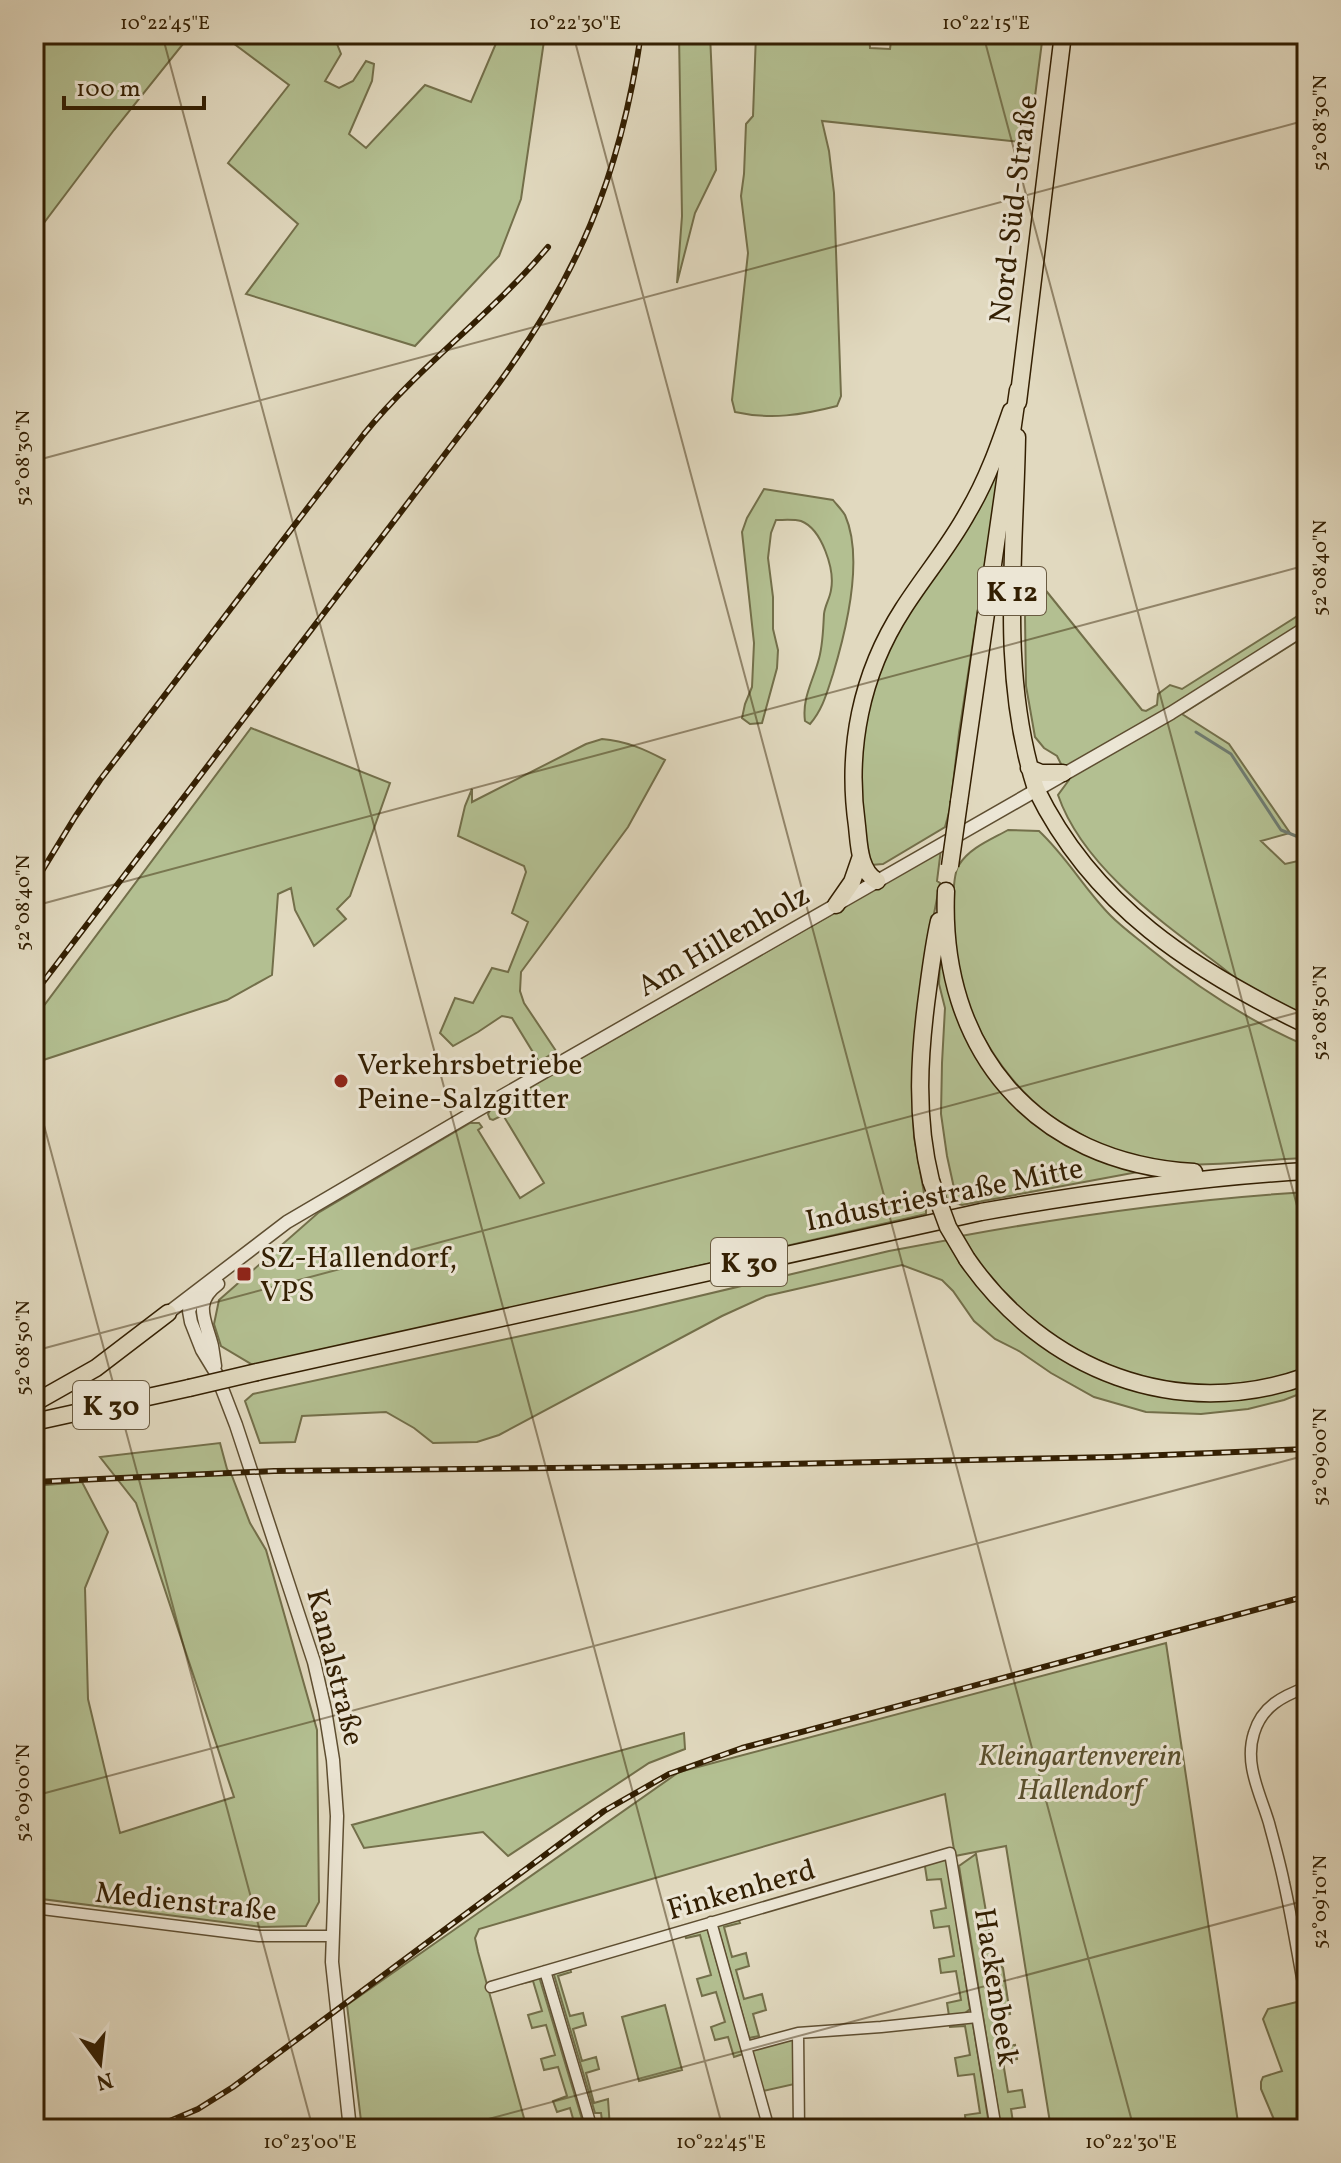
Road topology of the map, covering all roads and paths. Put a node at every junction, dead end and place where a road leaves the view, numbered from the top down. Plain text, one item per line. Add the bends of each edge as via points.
1 (1063, 34) edge
2 (1018, 390) junction
3 (1307, 627) edge
4 (1029, 768) junction
5 (1063, 773) junction
6 (1036, 789) junction
7 (861, 856) junction
8 (877, 881) junction
9 (946, 891) junction
10 (836, 905) junction
11 (1307, 1025) edge
12 (1307, 1171) edge
13 (1246, 1175) junction
14 (302, 1215) junction
15 (198, 1289) junction
16 (189, 1311) junction
17 (168, 1313) junction
18 (203, 1320) junction
19 (216, 1373) junction
20 (1307, 1376) edge
21 (34, 1403) edge
22 (34, 1422) edge
23 (1307, 1687) edge
24 (950, 1853) joint
25 (34, 1908) edge
26 (711, 1922) junction
27 (333, 1936) junction
28 (545, 1971) junction
29 (491, 1987) dead end
30 (1307, 2004) edge
31 (977, 2017) junction
32 (798, 2033) junction
33 (746, 2047) junction
34 (995, 2128) edge
35 (350, 2129) edge
36 (592, 2129) edge
37 (769, 2129) edge
38 (799, 2129) edge
39 (979, 2129) edge

1 - 2 main road, Nord-Süd-Straße / K 12
2 - 4 main road, K 12 via 1013,667
2 - 7 main road, K 12 via 980,491 895,623 868,680 852,774
2 - 9 main road, bridge
3 - 5 street, Am Hillenholz
4 - 5 main road
4 - 6 main road, K 12
5 - 6 street, Am Hillenholz
6 - 8 street, Am Hillenholz
6 - 11 main road via 1075,854 1125,911 1225,982
7 - 8 main road, K 12
7 - 10 main road
8 - 10 street, Am Hillenholz
9 - 13 main road via 950,968 965,1018 992,1067 1030,1110 1074,1141 1128,1163
9 - 20 main road, bridge via 921,1047 920,1119 925,1159 948,1227 990,1290 1063,1352 1152,1387 1208,1393 1264,1388
10 - 14 street, Am Hillenholz
12 - 13 main road, Industriestraße Mitte / K 30
13 - 22 main road, Industriestraße Mitte / K 30, bridge via 981,1212
14 - 15 street, Am Hillenholz
14 - 18 street, Am Hillenholz via 209,1290
15 - 16 street
15 - 17 street, Am Hillenholz
16 - 17 street
16 - 18 street
16 - 19 street, Kanalstraße via 195,1335
17 - 21 main road via 96,1368
18 - 19 street, Kanalstraße
19 - 27 street, Kanalstraße via 270,1525 325,1710 337,1816
23 - 30 street via 1277,1700 1261,1717 1250,1763 1284,1883
24 - 26 street, Finkenherd
24 - 31 street, Hackenbeek
25 - 27 street, Medienstraße via 259,1936
26 - 28 street, Finkenherd
26 - 33 street
27 - 35 street, Kanalstraße
28 - 29 street, Finkenherd
28 - 36 street
31 - 32 street
31 - 34 street, Hackenbeek
32 - 33 street
32 - 38 street
33 - 37 street
34 - 39 street

